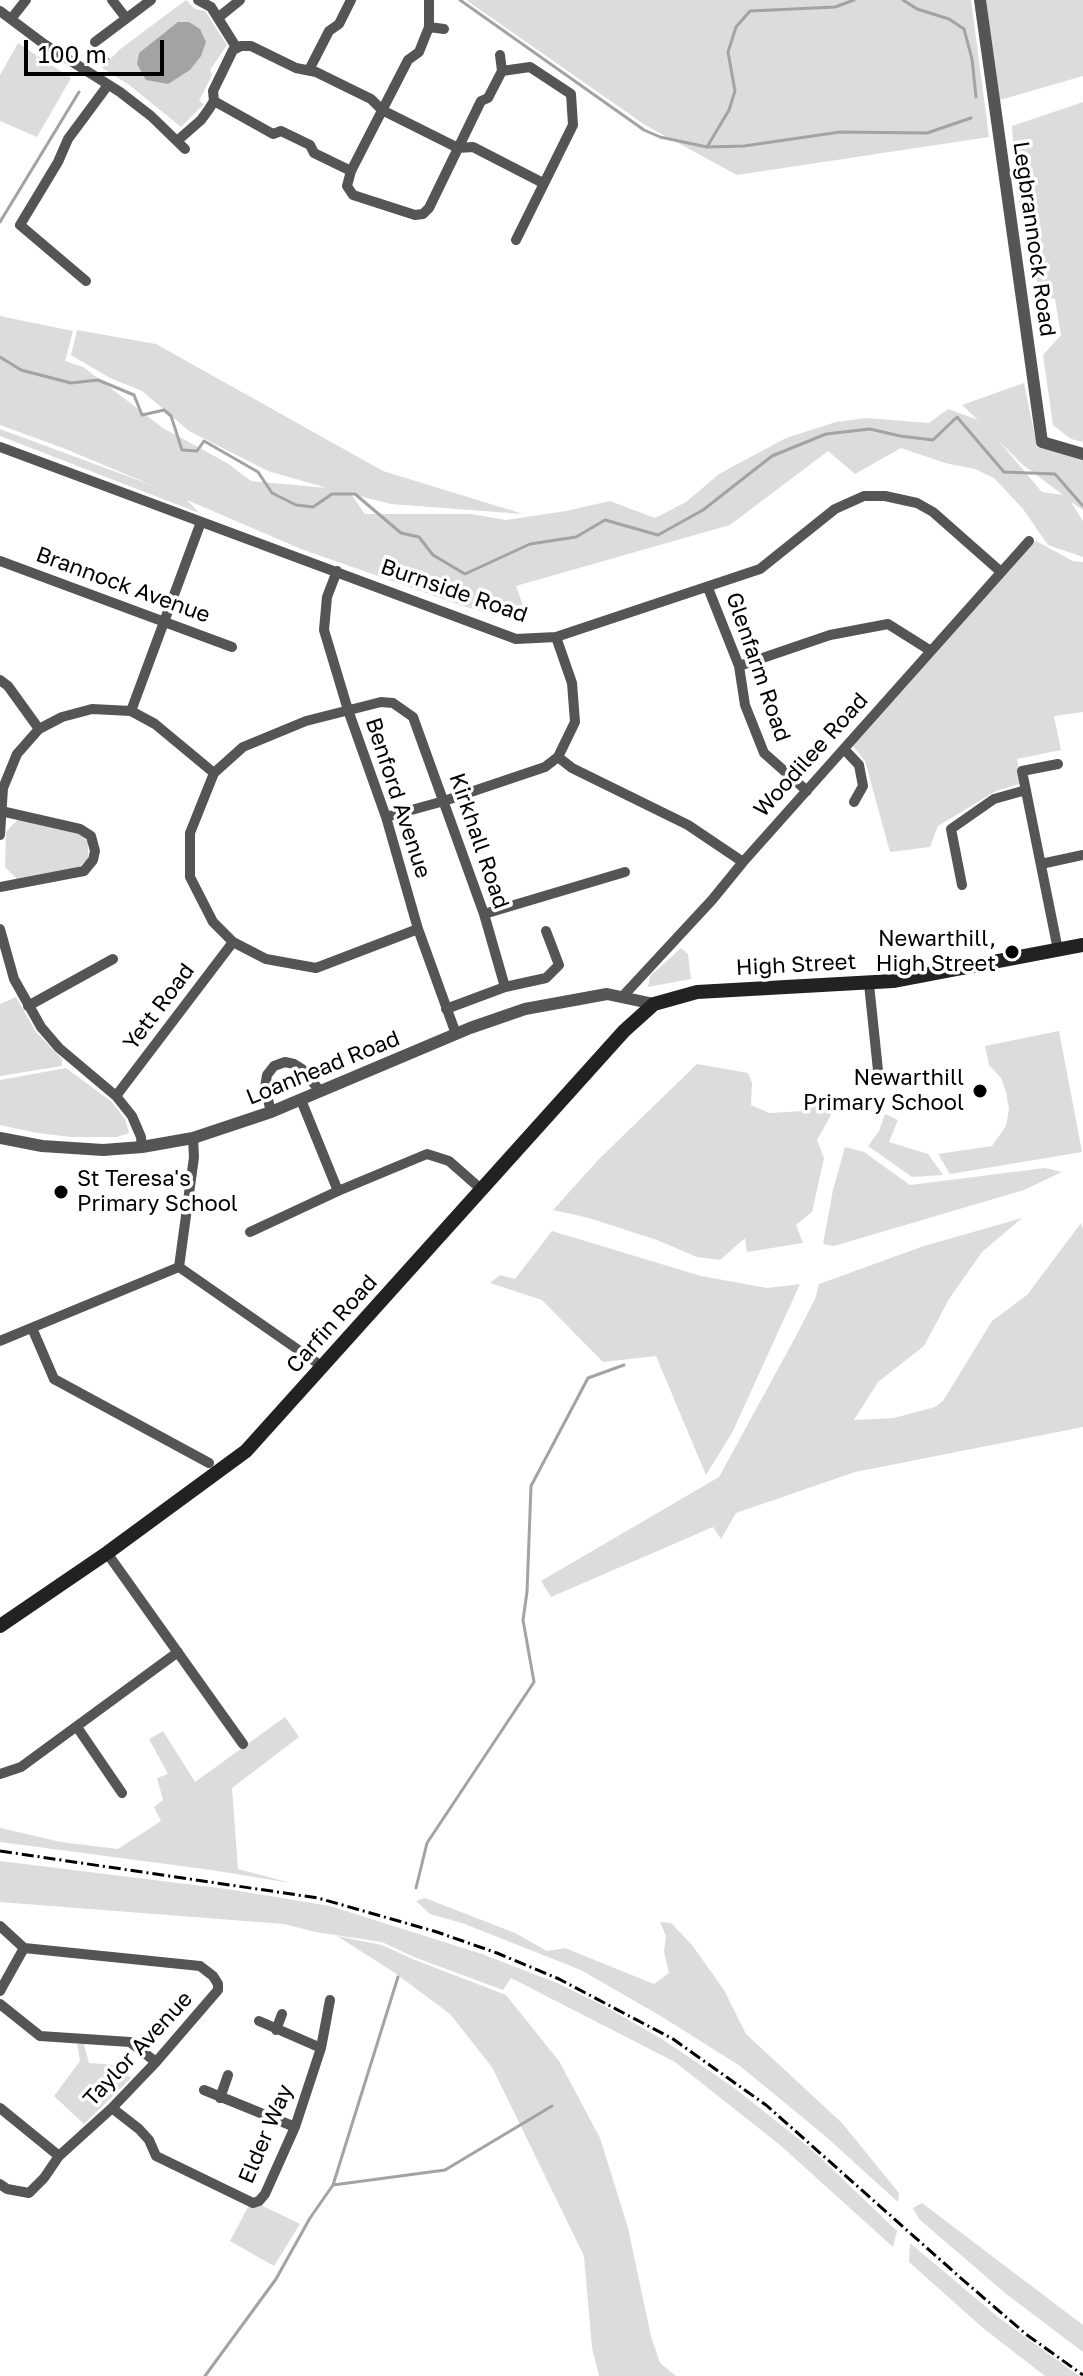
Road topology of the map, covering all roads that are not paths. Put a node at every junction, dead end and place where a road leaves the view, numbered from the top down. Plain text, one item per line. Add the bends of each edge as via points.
1 (26, 0) edge
2 (112, 0) edge
3 (151, 0) edge
4 (198, 0) edge
5 (240, 0) edge
6 (351, 0) edge
7 (429, 0) edge
8 (980, 0) edge
9 (0, 11) edge
10 (219, 17) junction
11 (126, 18) junction
12 (11, 19) junction
13 (429, 27) junction
14 (444, 29) dead end
15 (95, 42) dead end
16 (236, 47) junction
17 (500, 55) dead end
18 (309, 70) junction
19 (502, 71) junction
20 (108, 85) junction
21 (214, 101) junction
22 (382, 110) junction
23 (177, 141) junction
24 (458, 148) junction
25 (185, 149) dead end
26 (351, 171) junction
27 (543, 183) junction
28 (516, 240) dead end
29 (86, 281) dead end
30 (0, 447) edge
31 (1083, 454) edge
32 (201, 522) junction
33 (1029, 541) dead end
34 (0, 561) edge
35 (337, 571) junction
36 (1001, 572) junction
37 (708, 588) junction
38 (162, 622) junction
39 (556, 637) junction
40 (232, 647) dead end
41 (931, 651) junction
42 (739, 666) junction
43 (0, 680) edge
44 (348, 710) junction
45 (131, 711) junction
46 (39, 729) junction
47 (844, 749) junction
48 (558, 757) junction
49 (1058, 764) dead end
50 (214, 773) junction
51 (1026, 790) junction
52 (807, 791) junction
53 (444, 801) junction
54 (854, 802) dead end
55 (1, 811) edge
56 (386, 817) junction
57 (0, 835) edge
58 (1083, 855) edge
59 (743, 862) junction
60 (1041, 864) junction
61 (625, 872) dead end
62 (962, 885) dead end
63 (0, 887) edge
64 (484, 914) junction
65 (0, 929) edge
66 (418, 929) junction
67 (546, 931) dead end
68 (233, 942) junction
69 (1083, 945) edge
70 (1058, 950) junction
71 (113, 959) dead end
72 (869, 984) junction
73 (505, 987) junction
74 (623, 996) junction
75 (654, 1004) junction
76 (28, 1006) junction
77 (446, 1009) junction
78 (456, 1034) junction
79 (879, 1080) dead end
80 (320, 1091) junction
81 (116, 1096) junction
82 (301, 1100) junction
83 (271, 1112) junction
84 (0, 1138) edge
85 (193, 1138) junction
86 (142, 1147) junction
87 (482, 1190) junction
88 (338, 1191) junction
89 (250, 1232) dead end
90 (179, 1267) junction
91 (32, 1328) junction
92 (0, 1341) edge
93 (323, 1367) junction
94 (209, 1463) dead end
95 (107, 1553) junction
96 (0, 1626) edge
97 (178, 1652) junction
98 (77, 1727) junction
99 (243, 1744) dead end
100 (0, 1774) edge
101 (122, 1793) dead end
102 (0, 1926) edge
103 (24, 1948) junction
104 (0, 1991) edge
105 (330, 2000) dead end
106 (0, 2004) edge
107 (282, 2014) dead end
108 (259, 2021) dead end
109 (276, 2030) junction
110 (321, 2048) junction
111 (156, 2062) junction
112 (228, 2075) dead end
113 (204, 2090) dead end
114 (220, 2098) junction
115 (0, 2108) edge
116 (112, 2108) junction
117 (295, 2127) junction
118 (59, 2156) junction
119 (0, 2184) edge

1 - 12 street
2 - 11 street
3 - 11 street
4 - 10 street
5 - 10 street
6 - 18 street
7 - 13 street
8 - 31 street, Legbrannock Road via 1042,442
9 - 12 street
10 - 16 street
11 - 15 street
12 - 20 street
13 - 14 street
13 - 22 street
16 - 18 street via 256,47
16 - 21 street via 213,91
17 - 19 street
18 - 22 street via 371,99
19 - 24 street
19 - 27 street via 530,67 571,94 573,125
20 - 23 street
20 - 29 street via 68,139 20,225
21 - 23 street
21 - 26 street via 273,134 281,131 310,145 314,153
22 - 24 street
22 - 26 street
23 - 25 street
24 - 26 street via 423,214 353,195 347,186
24 - 27 street via 473,147
27 - 28 street
30 - 32 street, Burnside Road
32 - 35 street, Burnside Road
32 - 38 street
33 - 36 street, Woodilee Road
34 - 38 street, Brannock Avenue
35 - 39 street, Burnside Road via 516,639
35 - 44 street, Benford Avenue via 327,597 324,630
36 - 37 street, Burnside Road via 917,503 864,496 835,509 760,569
36 - 41 street, Woodilee Road
37 - 39 street, Burnside Road
37 - 42 street, Glenfarm Road
38 - 40 street, Brannock Avenue
38 - 45 street
39 - 48 street via 572,683 575,722
41 - 42 street via 888,624 830,635
41 - 47 street, Woodilee Road
42 - 52 street, Glenfarm Road via 745,705 764,753
43 - 46 street
44 - 50 street via 243,747
44 - 53 street, Kirkhall Road via 393,703 413,717
44 - 56 street, Benford Avenue
45 - 46 street via 92,709
45 - 50 street
46 - 55 street via 17,754 3,788
47 - 52 street, Woodilee Road
47 - 54 street via 859,765 863,786
48 - 53 street via 545,767
48 - 59 street via 688,825
49 - 51 street via 1022,771
50 - 68 street via 190,833 190,877 213,922
51 - 60 street
51 - 62 street via 994,799 951,829
52 - 59 street, Woodilee Road
53 - 56 street
53 - 64 street, Kirkhall Road
55 - 57 street
55 - 63 street via 80,829 91,836 95,851 84,871
56 - 66 street, Benford Avenue
58 - 60 street
59 - 74 street, Woodilee Road
60 - 70 street
61 - 64 street
64 - 73 street, Kirkhall Road
65 - 76 street
66 - 68 street via 316,968 266,959
66 - 77 street, Benford Avenue
67 - 73 street via 559,965 546,978
68 - 81 street, Yett Road
69 - 70 main road, High Street
70 - 72 main road, High Street
71 - 76 street
72 - 75 main road, High Street via 697,992
72 - 79 street
73 - 77 street
74 - 75 street, Loanhead Road
74 - 78 street, Loanhead Road via 607,994 525,1009
75 - 87 main road, Carfin Road
76 - 81 street via 59,1048
77 - 78 street, Benford Avenue
78 - 80 street, Loanhead Road
80 - 82 street, Loanhead Road
80 - 83 street via 294,1064 274,1066 265,1087
81 - 86 street via 132,1116
82 - 83 street, Loanhead Road
82 - 88 street
83 - 85 street, Loanhead Road
84 - 86 street, Loanhead Road via 70,1148
85 - 86 street, Loanhead Road
85 - 90 street
87 - 88 street via 449,1161 427,1154
87 - 93 main road, Carfin Road
88 - 89 street
90 - 91 street
90 - 93 street
91 - 92 street
91 - 94 street via 54,1379
93 - 95 main road, Carfin Road via 246,1451
95 - 96 main road, Carfin Road
95 - 97 street
97 - 98 street
97 - 99 street
98 - 100 street via 21,1767
98 - 101 street
102 - 103 street
103 - 104 street
103 - 111 street, Taylor Avenue via 175,1962 200,1966 213,1976 218,1984 214,1997
105 - 110 street, Elder Way
106 - 111 street via 40,2036 130,2042
107 - 109 street
108 - 109 street
109 - 110 street
110 - 117 street, Elder Way
111 - 116 street, Taylor Avenue
112 - 114 street
113 - 114 street
114 - 117 street
115 - 118 street
116 - 117 street, Elder Way via 139,2129 156,2156 253,2203 265,2194
116 - 118 street, Taylor Avenue
118 - 119 street, Taylor Avenue via 29,2193

